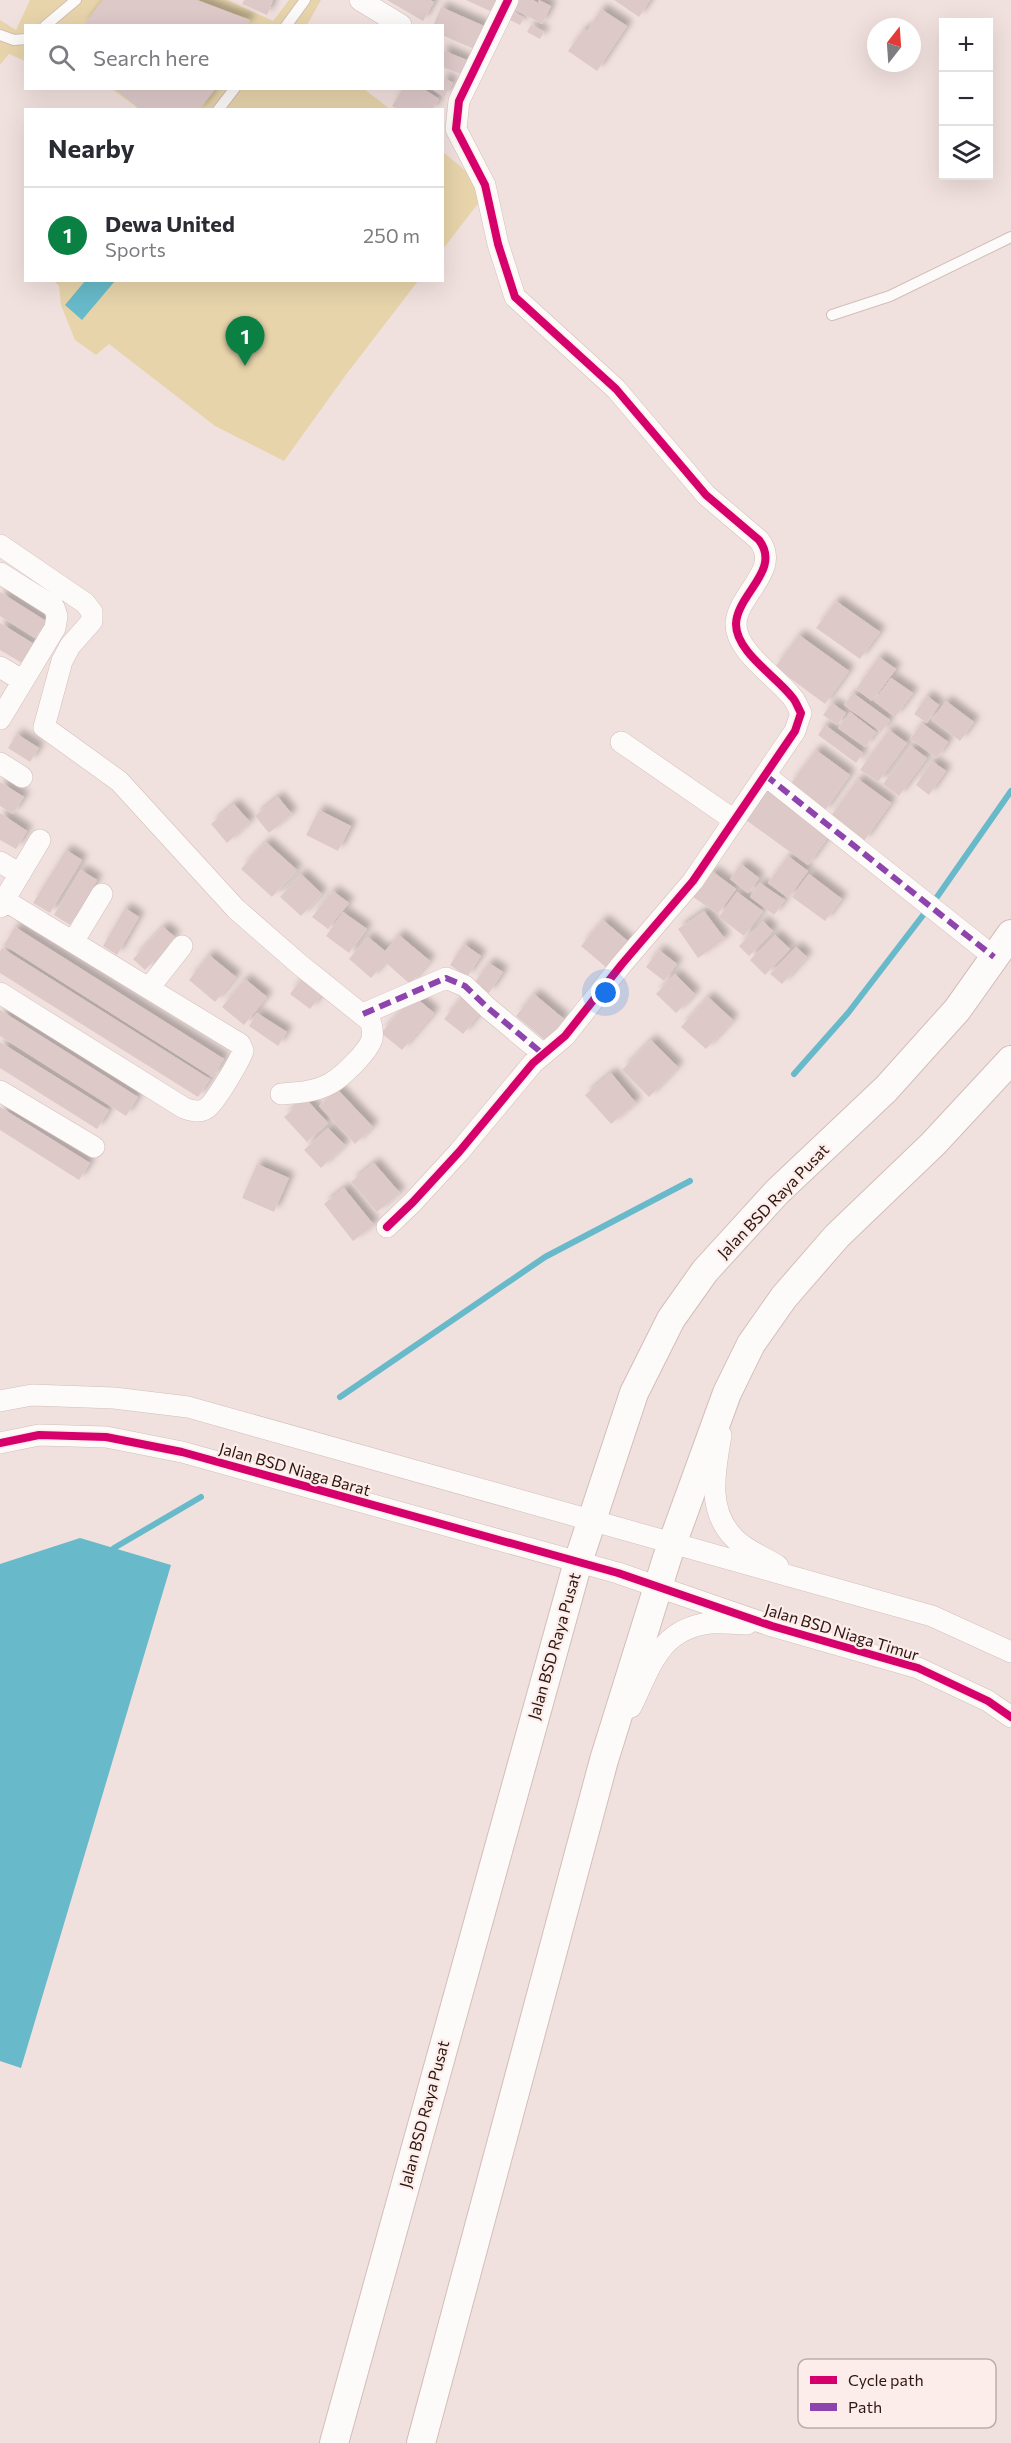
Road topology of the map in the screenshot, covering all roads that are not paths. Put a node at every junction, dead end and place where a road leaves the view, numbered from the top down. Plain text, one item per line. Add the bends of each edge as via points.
1 (76, 0) edge
2 (305, 0) edge
3 (360, 0) edge
4 (508, 0) edge
5 (47, 24) edge
6 (287, 24) edge
7 (399, 24) edge
8 (0, 35) edge
9 (24, 39) edge
10 (233, 90) edge
11 (220, 108) edge
12 (1011, 237) edge
13 (832, 315) dead end
14 (0, 545) edge
15 (0, 573) edge
16 (0, 667) edge
17 (23, 681) junction
18 (0, 719) edge
19 (621, 742) dead end
20 (0, 764) edge
21 (765, 775) junction
22 (22, 777) dead end
23 (734, 820) junction
24 (40, 840) dead end
25 (0, 862) edge
26 (20, 874) junction
27 (102, 894) dead end
28 (2, 903) edge
29 (1011, 934) edge
30 (73, 942) junction
31 (182, 946) dead end
32 (994, 957) junction
33 (149, 988) junction
34 (0, 993) edge
35 (363, 1014) junction
36 (543, 1054) junction
37 (1011, 1060) edge
38 (0, 1091) edge
39 (281, 1094) dead end
40 (94, 1147) dead end
41 (387, 1227) dead end
42 (727, 1393) junction
43 (0, 1401) edge
44 (0, 1443) edge
45 (591, 1519) junction
46 (673, 1544) junction
47 (578, 1562) junction
48 (800, 1579) junction
49 (658, 1587) junction
50 (772, 1626) junction
51 (1011, 1652) edge
52 (1011, 1717) edge
53 (604, 1760) junction
54 (334, 2443) edge
55 (421, 2443) edge

1 - 5 lane
2 - 6 lane
3 - 7 street
4 - 21 street via 459,101 456,129 485,185 515,297 616,389 706,495 765,548 766,562 761,574 740,606 738,635 745,649 793,698 801,713 795,730
8 - 9 lane
10 - 11 lane
12 - 13 lane via 890,296
14 - 35 street via 85,603 92,612 92,621 62,662 44,728 119,781 236,909
15 - 17 street via 54,607 57,616 55,628
16 - 17 street
17 - 18 street
19 - 23 street
20 - 22 street
21 - 23 street
21 - 32 street
23 - 36 street via 693,881 565,1036
24 - 26 street
25 - 26 street
26 - 28 street
27 - 30 street
28 - 30 street
29 - 32 main road, Jalan BSD Raya Pusat
30 - 33 street
31 - 33 street
32 - 45 main road, Jalan BSD Raya Pusat via 957,1010 886,1089 777,1192 705,1271 671,1319 634,1393
33 - 34 street via 240,1044 243,1051 207,1108 196,1112 184,1108
35 - 36 street via 447,978 465,986
35 - 39 street via 370,1021 372,1038 348,1069 317,1089
36 - 41 street via 459,1152
37 - 42 main road via 933,1144 837,1236 784,1297 751,1344
38 - 40 street
42 - 46 main road
42 - 48 street via 713,1486 719,1516 734,1539
43 - 45 street, Jalan BSD Niaga Barat via 32,1395 114,1398 188,1407
44 - 47 street, Jalan BSD Niaga Barat via 39,1435 106,1437 182,1452
45 - 46 street, Jalan BSD Niaga Barat
45 - 47 main road, Jalan BSD Raya Pusat
46 - 48 street
46 - 49 main road
47 - 49 street, Jalan BSD Niaga Barat
47 - 54 main road, Jalan BSD Raya Pusat
48 - 51 street via 933,1616
49 - 50 street, Jalan BSD Niaga Timur
49 - 53 main road
50 - 52 street, Jalan BSD Niaga Timur via 918,1668 988,1701
50 - 53 street via 711,1623 684,1629 662,1645
53 - 55 main road

